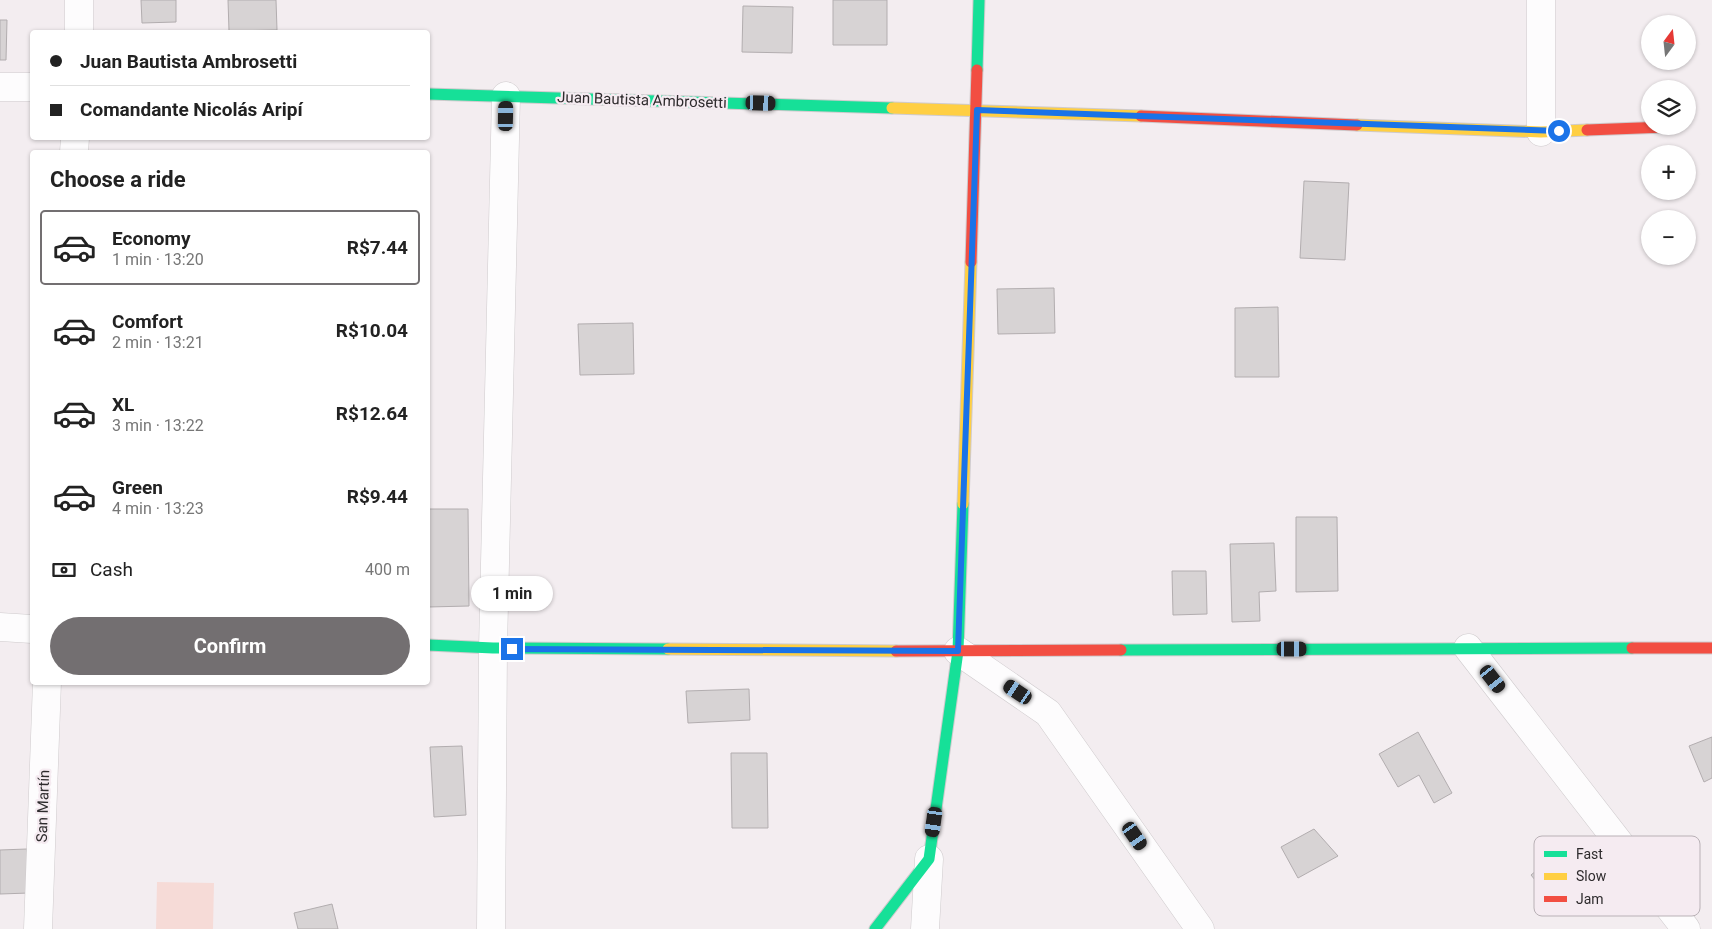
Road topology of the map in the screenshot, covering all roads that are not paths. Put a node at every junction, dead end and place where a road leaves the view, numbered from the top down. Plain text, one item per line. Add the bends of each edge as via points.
1 (79, 0) edge
2 (979, 0) edge
3 (1541, 0) edge
4 (79, 30) edge
5 (0, 87) edge
6 (30, 87) edge
7 (430, 94) edge
8 (506, 96) junction
9 (977, 110) junction
10 (1641, 128) edge
11 (1541, 132) junction
12 (0, 627) edge
13 (30, 629) edge
14 (430, 645) edge
15 (493, 648) junction
16 (1468, 648) junction
17 (1712, 648) edge
18 (958, 651) junction
19 (47, 685) edge
20 (1614, 836) edge
21 (929, 859) junction
22 (1676, 916) edge
23 (38, 929) edge
24 (491, 929) edge
25 (875, 929) edge
26 (925, 929) edge
27 (1200, 929) edge
28 (1686, 929) edge

1 - 4 street
2 - 9 street
3 - 11 street
5 - 6 street
7 - 8 street, Juan Bautista Ambrosetti
8 - 9 street, Juan Bautista Ambrosetti
8 - 15 street
9 - 11 street, Juan Bautista Ambrosetti
9 - 18 street
10 - 11 street, Juan Bautista Ambrosetti
12 - 13 street
14 - 15 street
15 - 18 street
15 - 24 street
16 - 17 street
16 - 18 street
16 - 20 street
18 - 21 street
18 - 27 street via 1048,712
19 - 23 street, San Martín
21 - 25 street
21 - 26 street
22 - 28 street

